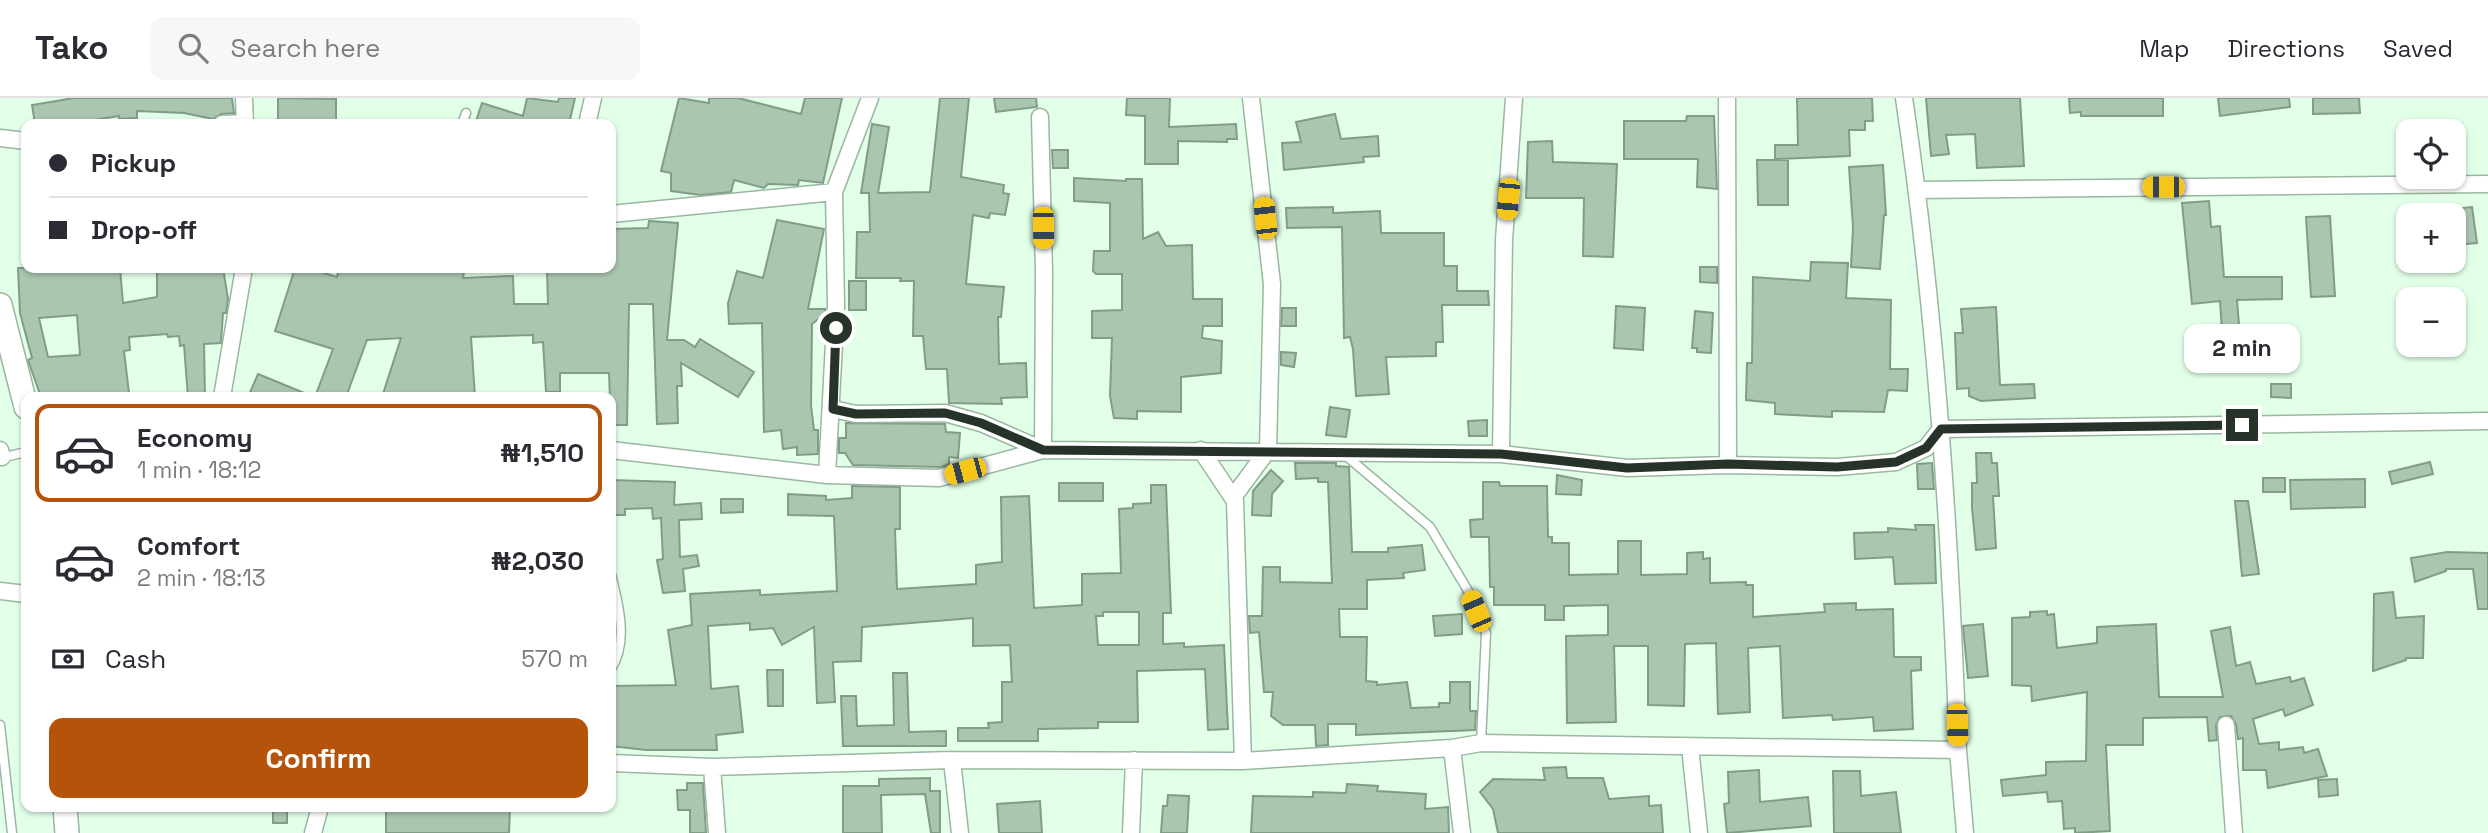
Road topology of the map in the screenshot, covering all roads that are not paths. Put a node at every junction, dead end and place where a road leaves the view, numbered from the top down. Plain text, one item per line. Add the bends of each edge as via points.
1 (244, 98) edge
2 (593, 98) edge
3 (870, 98) edge
4 (1251, 98) edge
5 (1514, 98) edge
6 (1727, 98) edge
7 (1904, 98) edge
8 (466, 113) dead end
9 (1040, 117) dead end
10 (245, 119) edge
11 (464, 119) edge
12 (588, 119) edge
13 (0, 138) edge
14 (21, 140) edge
15 (2488, 184) edge
16 (1917, 190) junction
17 (834, 192) junction
18 (616, 214) edge
19 (243, 273) edge
20 (0, 305) edge
21 (22, 392) edge
22 (223, 392) edge
23 (833, 409) junction
24 (2488, 421) edge
25 (1941, 429) junction
26 (1043, 450) junction
27 (1201, 450) junction
28 (1268, 450) junction
29 (616, 451) edge
30 (1342, 452) junction
31 (21, 453) edge
32 (1501, 454) junction
33 (1, 455) edge
34 (1728, 464) junction
35 (827, 475) junction
36 (1234, 496) junction
37 (0, 591) edge
38 (21, 593) edge
39 (616, 594) edge
40 (616, 651) edge
41 (0, 725) edge
42 (2226, 725) dead end
43 (1481, 743) junction
44 (1690, 747) junction
45 (1452, 748) junction
46 (1958, 750) junction
47 (952, 760) junction
48 (1134, 760) junction
49 (1243, 761) junction
50 (616, 763) edge
51 (712, 768) junction
52 (66, 812) edge
53 (319, 812) edge
54 (12, 833) edge
55 (68, 833) edge
56 (313, 833) edge
57 (717, 833) edge
58 (960, 833) edge
59 (1131, 833) edge
60 (1462, 833) edge
61 (1699, 833) edge
62 (1965, 833) edge
63 (2234, 833) edge

1 - 10 street
2 - 12 street
3 - 17 street
4 - 28 street via 1272,284
5 - 32 street via 1504,240
6 - 34 street
7 - 16 street
8 - 11 lane
9 - 26 street
13 - 14 street
15 - 16 street
16 - 25 street
17 - 18 street
17 - 23 street
19 - 22 street
20 - 21 street
23 - 26 street via 856,414 945,413
23 - 35 street
24 - 25 street
25 - 34 street via 1926,448 1896,462 1837,467
25 - 46 street
26 - 27 street
26 - 35 street via 939,478
27 - 28 street
27 - 36 street
28 - 30 street
28 - 36 street
29 - 35 street
30 - 32 street
30 - 43 lane via 1430,527 1467,589 1486,634
31 - 33 lane
32 - 34 street via 1627,468
36 - 49 street
37 - 38 street
39 - 40 lane via 620,637
41 - 54 lane
42 - 63 street
43 - 44 street
43 - 45 street
44 - 46 street
44 - 61 street
45 - 49 street
45 - 60 street
46 - 62 street
47 - 48 street
47 - 51 street
47 - 58 street
48 - 49 street
48 - 59 street
50 - 51 street
51 - 57 street
52 - 55 street
53 - 56 street

